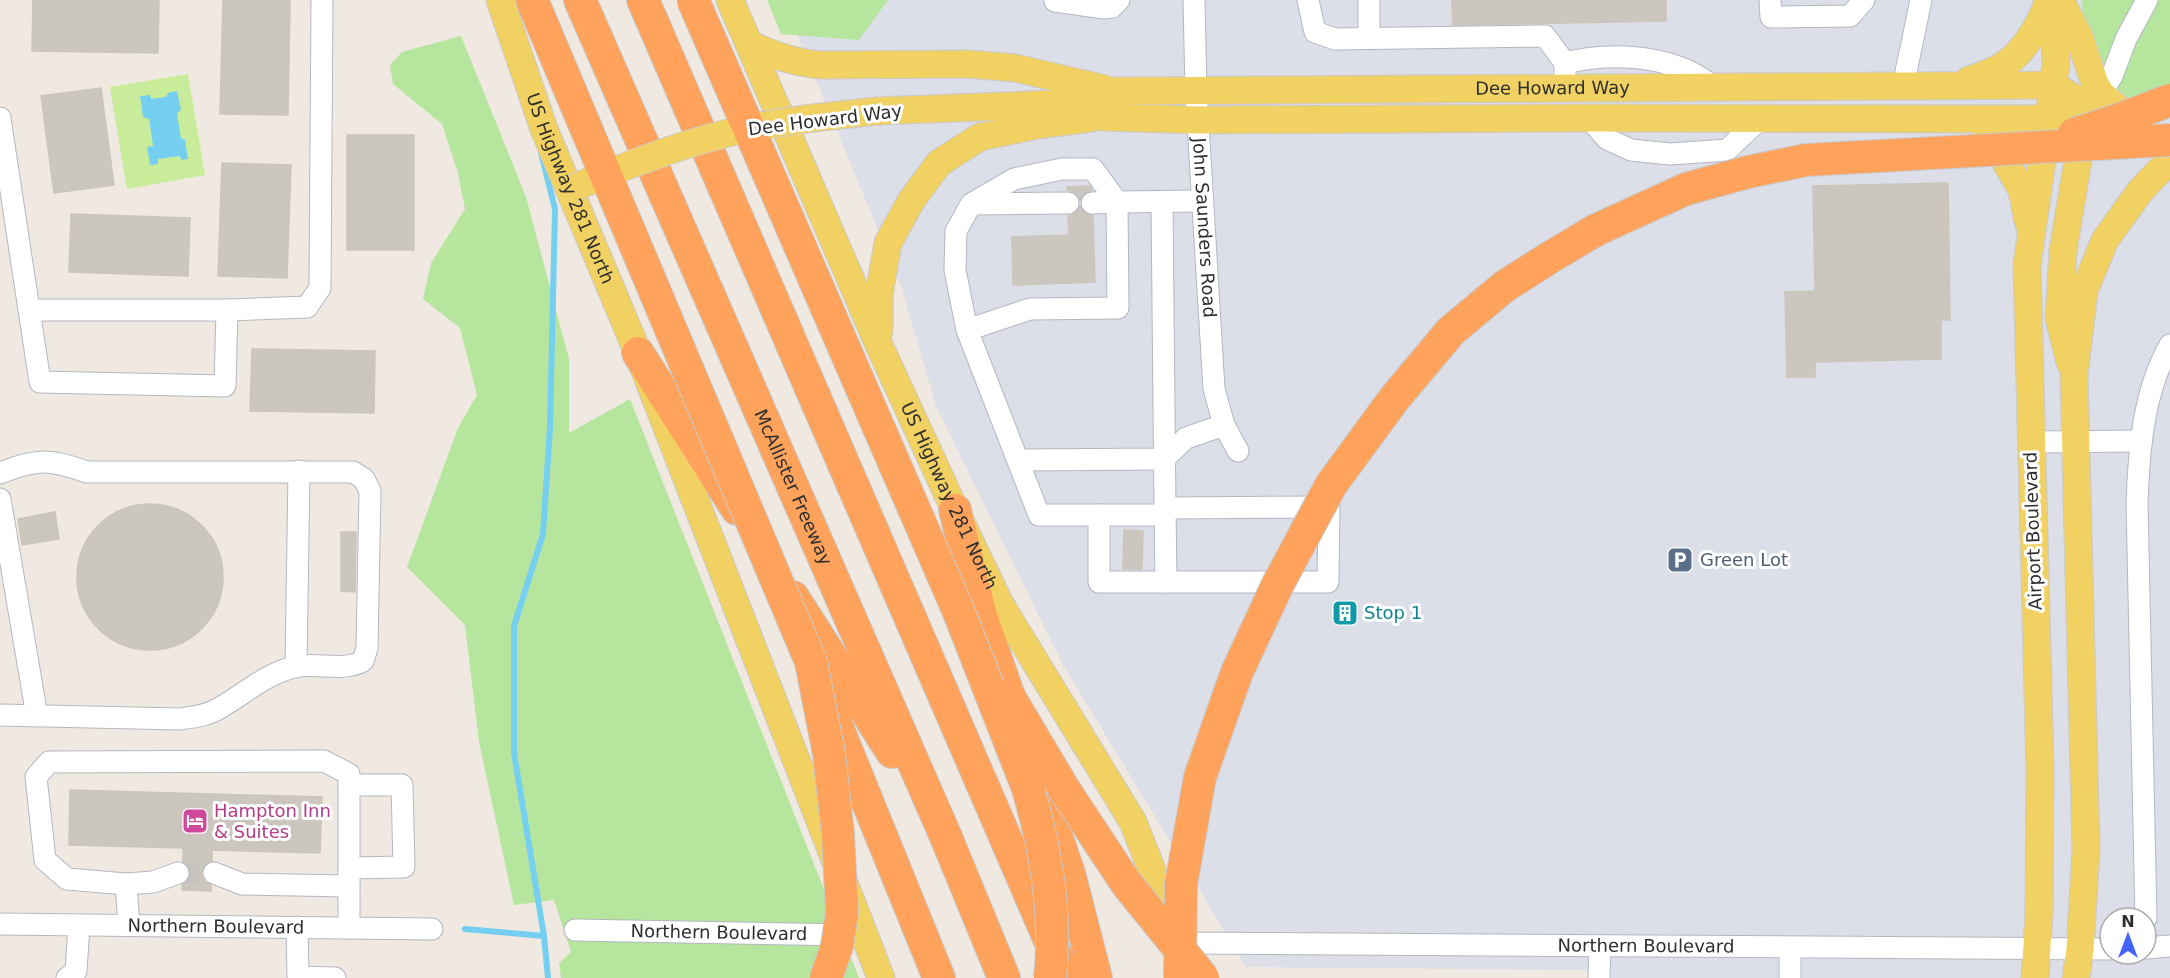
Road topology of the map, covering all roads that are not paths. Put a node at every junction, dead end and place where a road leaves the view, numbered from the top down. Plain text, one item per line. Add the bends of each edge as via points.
1 (322, 0) edge
2 (500, 0) edge
3 (532, 0) edge
4 (580, 0) edge
5 (643, 0) edge
6 (693, 0) edge
7 (730, 0) edge
8 (1054, 0) edge
9 (1119, 0) edge
10 (1194, 0) edge
11 (1308, 0) edge
12 (1369, 0) edge
13 (1770, 0) edge
14 (1863, 0) edge
15 (1921, 0) edge
16 (2049, 0) edge
17 (2054, 0) edge
18 (2060, 0) edge
19 (2147, 0) edge
20 (1369, 38) junction
21 (749, 44) junction
22 (1564, 80) junction
23 (2054, 85) junction
24 (1904, 86) junction
25 (1956, 86) junction
26 (1114, 91) junction
27 (1196, 91) junction
28 (2101, 94) junction
29 (2170, 100) edge
30 (1054, 104) junction
31 (2170, 109) edge
32 (2124, 114) junction
33 (1102, 117) junction
34 (0, 118) edge
35 (1576, 118) junction
36 (1762, 118) junction
37 (2085, 118) junction
38 (1951, 119) junction
39 (2048, 119) junction
40 (1197, 120) junction
41 (2170, 140) edge
42 (2, 145) edge
43 (2027, 148) junction
44 (2170, 160) edge
45 (571, 189) junction
46 (1202, 201) junction
47 (1092, 202) dead end
48 (1117, 202) junction
49 (1162, 202) junction
50 (1068, 203) dead end
51 (971, 204) junction
52 (2031, 236) junction
53 (29, 310) junction
54 (227, 310) junction
55 (967, 330) junction
56 (879, 345) junction
57 (2170, 345) edge
58 (638, 353) junction
59 (2074, 375) junction
60 (1224, 425) junction
61 (2141, 441) junction
62 (2031, 442) junction
63 (2075, 443) junction
64 (1239, 451) dead end
65 (1164, 459) junction
66 (1018, 460) junction
67 (299, 471) junction
68 (0, 473) edge
69 (0, 499) edge
70 (955, 510) junction
71 (1165, 512) junction
72 (1099, 515) junction
73 (1166, 582) junction
74 (958, 610) junction
75 (811, 662) junction
76 (296, 667) junction
77 (0, 716) edge
78 (37, 716) junction
79 (349, 784) junction
80 (946, 837) junction
81 (178, 873) tunnel mouth
82 (214, 873) tunnel mouth
83 (349, 877) junction
84 (126, 884) junction
85 (2146, 906) edge
86 (0, 924) edge
87 (79, 925) junction
88 (129, 925) junction
89 (297, 927) junction
90 (349, 928) junction
91 (432, 929) dead end
92 (575, 930) dead end
93 (864, 935) junction
94 (1181, 943) junction
95 (1600, 946) junction
96 (1790, 948) junction
97 (2038, 950) junction
98 (2080, 950) junction
99 (2098, 950) edge
100 (73, 976) edge
101 (298, 978) edge
102 (335, 978) edge
103 (826, 978) edge
104 (881, 978) edge
105 (939, 978) edge
106 (1004, 978) edge
107 (1050, 978) edge
108 (1066, 978) edge
109 (1096, 978) edge
110 (1180, 978) edge
111 (1193, 978) edge
112 (1203, 978) edge
113 (1599, 978) edge
114 (1790, 978) edge
115 (2035, 978) edge
116 (2076, 978) edge

1 - 54 street via 320,288 307,307
2 - 45 main road, US Highway 281 North via 544,129
3 - 75 highway, bridge
4 - 80 highway, McAllister Freeway
5 - 108 highway
6 - 74 highway, bridge
7 - 21 main road, US Highway 281 North
8 - 9 street via 1104,8
10 - 27 street, John Saunders Road
11 - 20 street via 1315,32 1335,39
12 - 20 street
13 - 14 street via 1771,17 1850,16
15 - 24 street
16 - 25 main road via 2040,23 2004,65
17 - 23 main road, Airport Boulevard
18 - 28 main road via 2079,36
19 - 28 street
20 - 22 street via 1545,36
21 - 26 main road via 801,63 1015,68
21 - 56 main road, US Highway 281 North
22 - 24 main road, Dee Howard Way via 1716,88
22 - 27 main road, Dee Howard Way
22 - 35 street
23 - 25 main road, Dee Howard Way
23 - 37 main road via 2074,98
23 - 39 main road, Airport Boulevard
24 - 25 main road, Dee Howard Way
24 - 36 main road via 1899,98 1808,104
26 - 27 main road, Dee Howard Way
26 - 30 main road, Dee Howard Way
27 - 40 street, John Saunders Road
28 - 32 main road
28 - 37 street
29 - 43 highway, bridge
30 - 33 main road, Dee Howard Way
30 - 45 main road, Dee Howard Way, bridge via 878,111 793,120 735,131 663,153
31 - 32 main road, Dee Howard Way
32 - 37 main road, Dee Howard Way
33 - 40 main road, Dee Howard Way
33 - 56 main road via 980,137 939,163 911,201 888,243 879,295
34 - 42 street
35 - 36 main road, Dee Howard Way
35 - 36 street via 1607,140 1631,150 1670,154 1727,150
35 - 40 main road, Dee Howard Way
36 - 38 main road, Dee Howard Way
37 - 39 main road, Dee Howard Way
37 - 59 main road via 2063,251 2059,318
38 - 39 main road, Dee Howard Way
38 - 52 main road via 1986,133 2004,159 2022,190
39 - 52 main road, Airport Boulevard
40 - 46 street, John Saunders Road
41 - 43 highway, bridge
42 - 53 street
43 - 110 highway, bridge via 1806,160 1686,189 1596,230 1554,255 1505,286 1452,331 1394,399 1331,485 1237,672 1200,777 1181,885
44 - 59 main road via 2141,190 2105,240 2085,291
45 - 58 main road, US Highway 281 North
46 - 49 street
46 - 60 street, John Saunders Road via 1214,389
47 - 48 street
48 - 49 street
48 - 51 street via 1093,169 1062,169 1014,178
48 - 55 street via 1118,308 1030,309
49 - 65 street
50 - 51 street
51 - 55 street via 956,231 955,270
52 - 62 main road, Airport Boulevard via 2027,265
53 - 54 street
53 - 54 street via 40,382 225,386
55 - 66 street
56 - 70 main road, US Highway 281 North
57 - 61 street via 2146,408
58 - 80 highway
58 - 93 main road, US Highway 281 North
59 - 63 main road
60 - 64 street, John Saunders Road
60 - 65 street via 1185,438
61 - 63 street
61 - 85 street via 2138,503
62 - 63 street
62 - 97 main road, Airport Boulevard via 2040,780
63 - 98 main road via 2086,850
65 - 66 street
65 - 71 street
66 - 72 street via 1039,515
67 - 68 street via 87,472 41,460
67 - 76 street
67 - 76 street via 353,472 364,479 370,491 368,626 363,661 355,665
69 - 78 street
70 - 94 main road, US Highway 281 North via 1000,604 1133,822
70 - 109 highway via 980,613 1069,873
71 - 72 street
71 - 73 street
71 - 73 street via 1329,507 1328,582
72 - 73 street via 1099,582
74 - 107 highway, bridge via 1035,814 1051,904
74 - 112 highway, bridge via 1113,864
75 - 103 highway, bridge via 829,754 842,901 837,946
75 - 105 highway, bridge
76 - 78 street via 276,672 202,716
77 - 78 street
79 - 83 street
79 - 83 street via 402,785 404,867
79 - 84 street via 349,774 324,761 49,762 36,777 45,860 67,879
80 - 106 highway, McAllister Freeway
81 - 84 street via 153,882
82 - 83 street via 242,884
83 - 90 street
84 - 88 street
86 - 87 street, Northern Boulevard
87 - 88 street, Northern Boulevard
87 - 100 street
88 - 89 street, Northern Boulevard
89 - 90 street, Northern Boulevard
89 - 101 street
90 - 91 street, Northern Boulevard
92 - 93 street, Northern Boulevard
93 - 104 main road, US Highway 281 North
94 - 95 street, Northern Boulevard
94 - 111 main road, US Highway 281 North
95 - 96 street, Northern Boulevard
95 - 113 street
96 - 97 street, Northern Boulevard
96 - 114 street
97 - 98 street, Northern Boulevard
97 - 115 main road, Airport Boulevard
98 - 99 street, Northern Boulevard
98 - 116 main road
101 - 102 street

